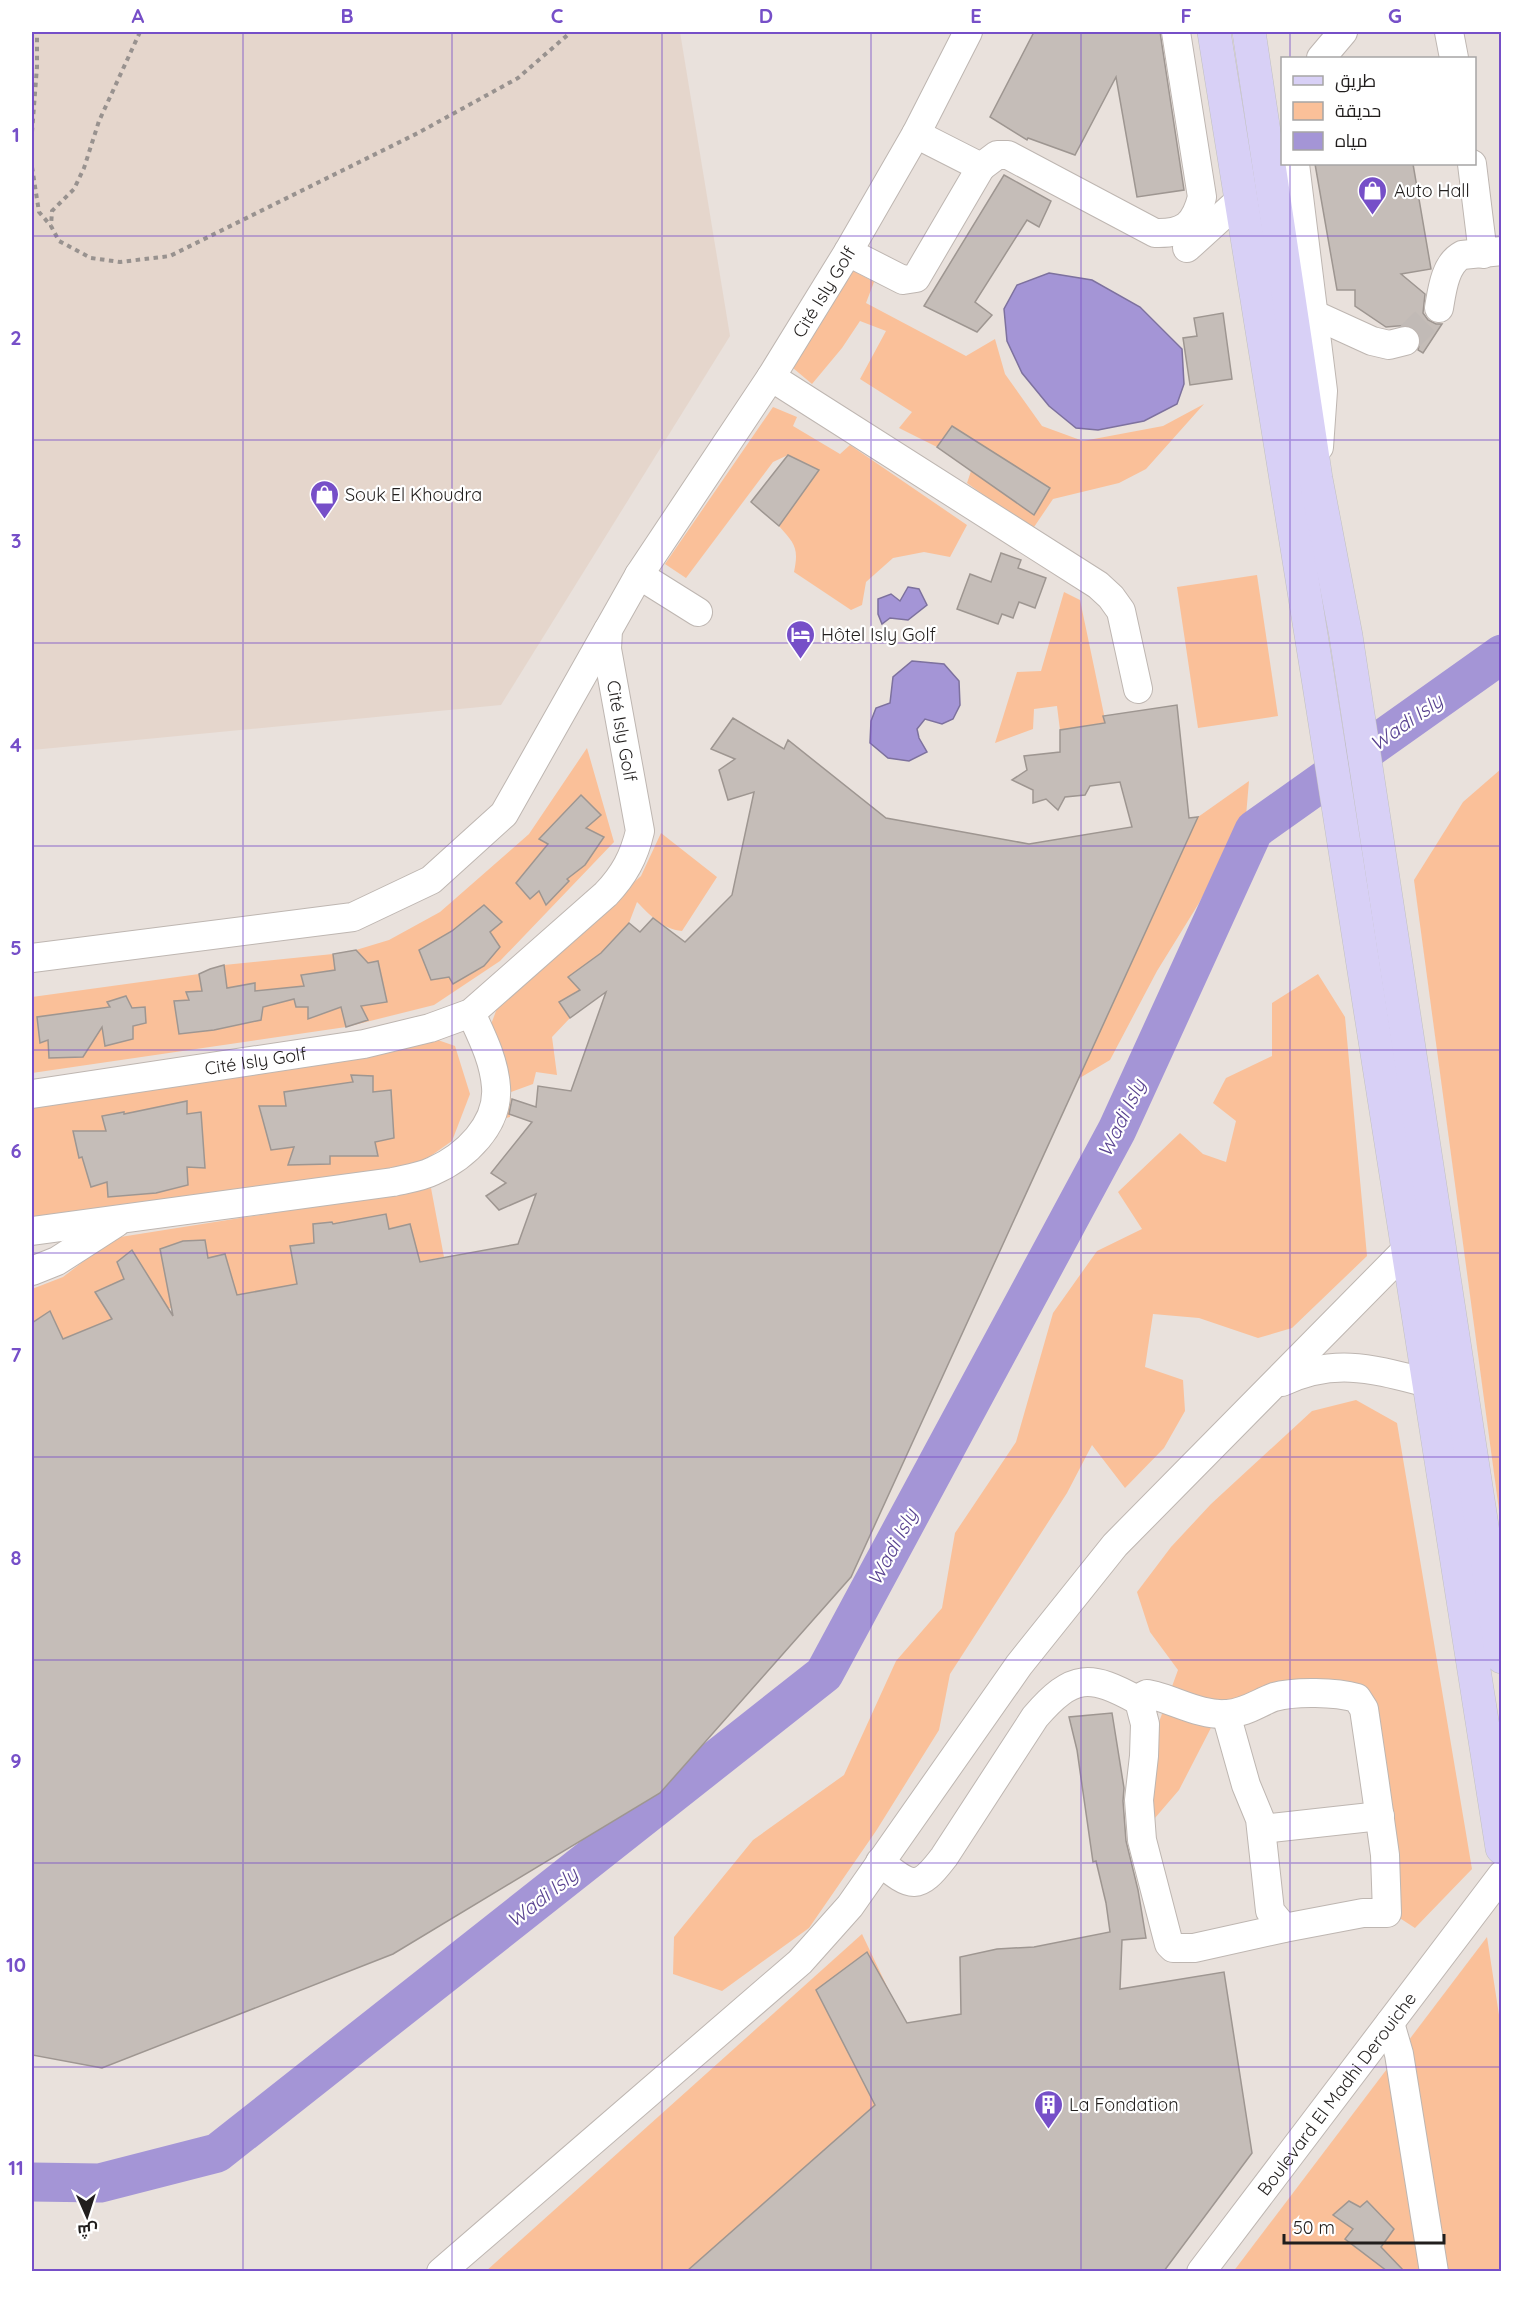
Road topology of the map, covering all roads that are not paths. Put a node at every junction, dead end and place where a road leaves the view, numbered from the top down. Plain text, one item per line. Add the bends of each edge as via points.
1 (968, 32) edge
2 (1176, 32) edge
3 (1214, 32) edge
4 (1249, 32) edge
5 (1343, 32) edge
6 (1449, 32) edge
7 (1322, 57) edge
8 (1454, 57) edge
9 (916, 134) junction
10 (1295, 165) edge
11 (1472, 165) edge
12 (981, 167) junction
13 (1240, 199) junction
14 (1136, 223) junction
15 (848, 252) junction
16 (1492, 252) edge
17 (1439, 308) tunnel mouth
18 (1315, 315) junction
19 (1405, 341) tunnel mouth
20 (771, 377) junction
21 (1316, 479) junction
22 (639, 575) junction
23 (698, 612) dead end
24 (608, 630) junction
25 (1138, 688) dead end
26 (32, 958) edge
27 (471, 1013) junction
28 (32, 1094) edge
29 (125, 1217) junction
30 (32, 1231) edge
31 (1407, 1249) junction
32 (32, 1271) edge
33 (1428, 1383) junction
34 (1272, 1387) junction
35 (1501, 1656) edge
36 (1139, 1701) junction
37 (1226, 1714) junction
38 (1380, 1816) junction
39 (1262, 1829) junction
40 (1502, 1848) edge
41 (880, 1862) junction
42 (1502, 1875) edge
43 (1502, 1910) edge
44 (1472, 1916) junction
45 (1284, 1928) junction
46 (1390, 2023) junction
47 (441, 2271) edge
48 (1201, 2271) edge
49 (1434, 2271) edge

1 - 9 street, Cité Isly Golf
2 - 14 street via 1202,197 1198,214 1187,227 1172,234 1155,233
3 - 13 main road
4 - 21 main road
5 - 7 street
6 - 8 street
9 - 12 street
9 - 15 street, Cité Isly Golf
10 - 18 street
11 - 16 street
12 - 14 street via 997,155 1008,155
12 - 15 street via 916,278 903,280
13 - 14 street via 1187,248 1170,252 1153,246
13 - 31 main road
15 - 20 street, Cité Isly Golf
16 - 17 street via 1462,255 1453,262
18 - 19 street via 1372,342 1389,345
18 - 21 street via 1323,391
20 - 22 street, Cité Isly Golf
20 - 25 street via 1098,585 1121,611
21 - 35 main road via 1352,670
22 - 23 street
22 - 24 street, Cité Isly Golf
24 - 26 street via 504,814 431,880 353,917
24 - 27 street, Cité Isly Golf via 607,649 640,831 633,859 606,894
27 - 28 street, Cité Isly Golf via 364,1044
27 - 29 street via 493,1066 496,1089 490,1117 480,1137 459,1157 432,1172 393,1182
29 - 30 street
29 - 32 street via 57,1261
31 - 33 main road
31 - 34 street
33 - 34 street via 1356,1367 1328,1367 1302,1372
33 - 40 main road
34 - 41 street via 1115,1545 1018,1665
36 - 37 street via 1147,1694
36 - 41 street via 1095,1681 1065,1687 1035,1717 933,1872 913,1883
36 - 45 street via 1145,1724 1139,1800 1142,1840 1169,1944 1188,1949
37 - 38 street via 1288,1695 1357,1698 1364,1709
37 - 39 street
38 - 39 street
38 - 45 street via 1387,1913 1363,1913
39 - 45 street via 1270,1911
41 - 47 street via 850,1906 800,1962
42 - 44 street, Boulevard El Madhi Derouiche
43 - 44 street
44 - 46 street, Boulevard El Madhi Derouiche
46 - 48 street, Boulevard El Madhi Derouiche
46 - 49 street via 1399,2054

